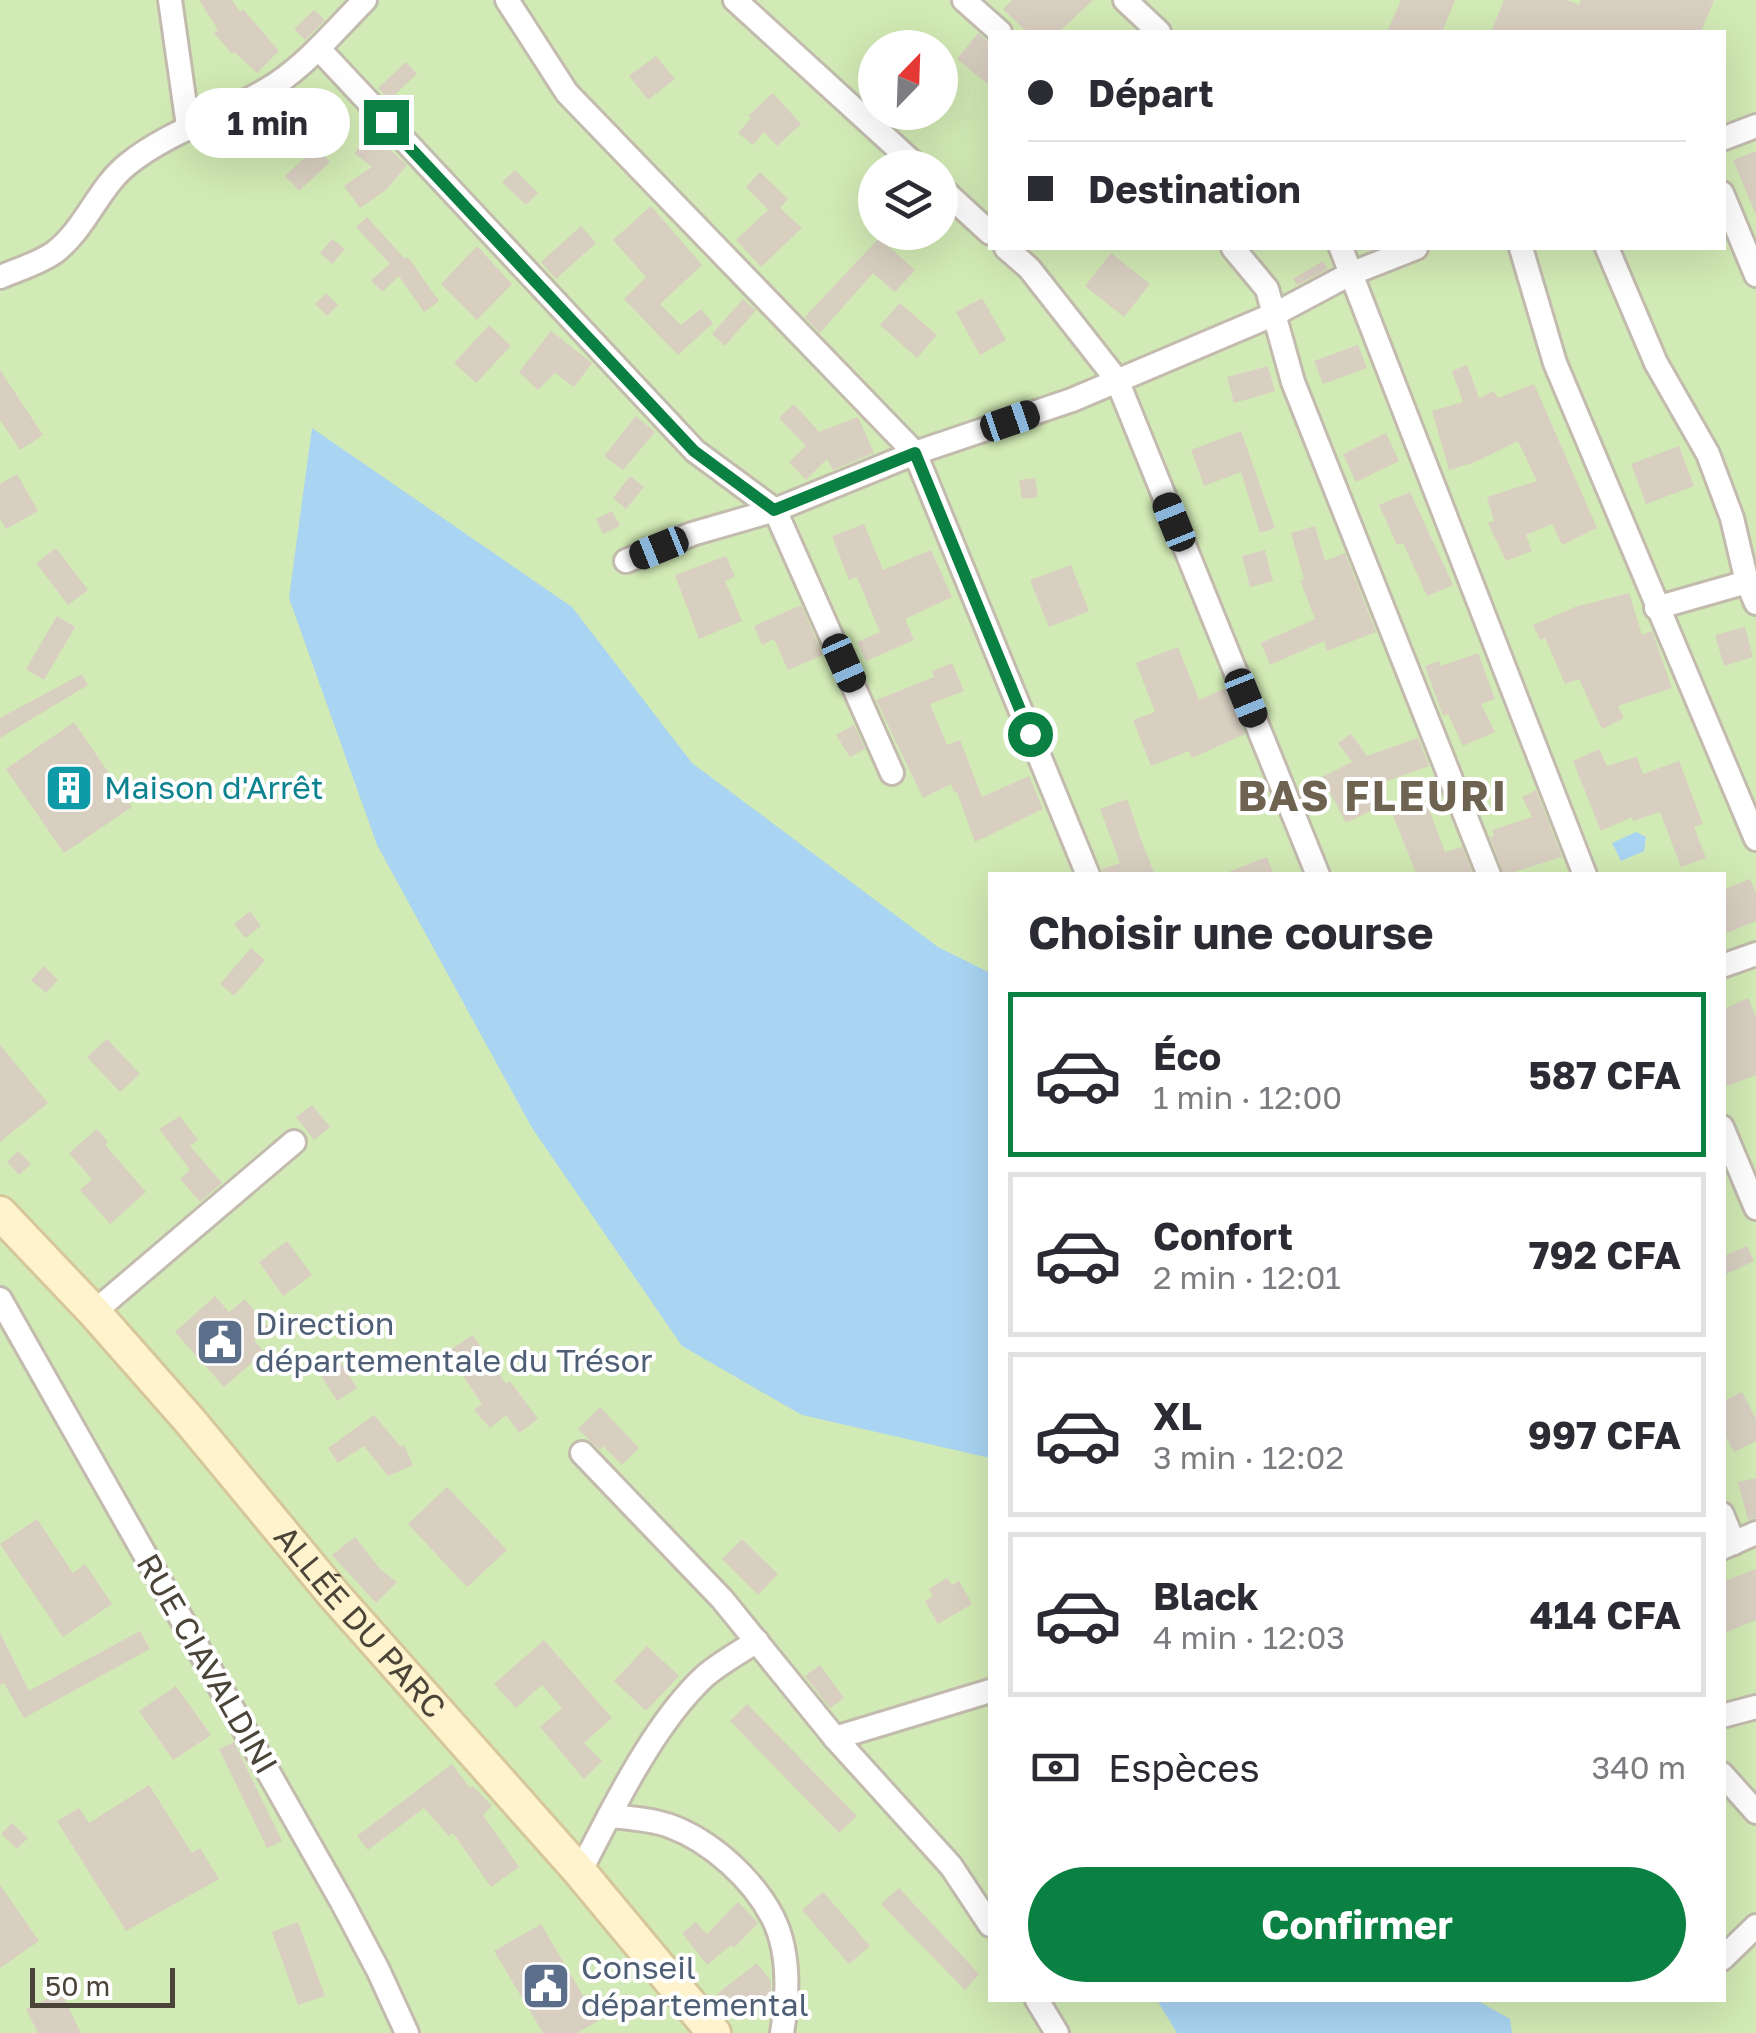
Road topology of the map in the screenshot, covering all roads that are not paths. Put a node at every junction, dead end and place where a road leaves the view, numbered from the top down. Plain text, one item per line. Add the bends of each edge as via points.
1 (170, 0) edge
2 (365, 0) edge
3 (507, 0) edge
4 (735, 0) edge
5 (964, 0) edge
6 (1125, 0) edge
7 (998, 30) edge
8 (1157, 30) edge
9 (319, 49) junction
10 (188, 126) junction
11 (1756, 126) edge
12 (1726, 137) edge
13 (899, 150) edge
14 (1726, 203) edge
15 (958, 204) edge
16 (988, 231) edge
17 (1008, 250) edge
18 (1235, 250) edge
19 (1342, 250) edge
20 (1411, 250) edge
21 (1522, 250) edge
22 (1608, 250) edge
23 (1350, 274) junction
24 (1756, 275) edge
25 (0, 278) edge
26 (1275, 314) junction
27 (1116, 380) junction
28 (915, 453) junction
29 (774, 510) junction
30 (626, 561) dead end
31 (1751, 592) edge
32 (1656, 608) junction
33 (892, 773) dead end
34 (1756, 839) edge
35 (1087, 872) edge
36 (1317, 872) edge
37 (1488, 872) edge
38 (1584, 872) edge
39 (1756, 954) edge
40 (1726, 965) edge
41 (1726, 1137) edge
42 (294, 1142) dead end
43 (1756, 1208) edge
44 (0, 1214) edge
45 (0, 1300) edge
46 (94, 1312) junction
47 (582, 1453) dead end
48 (1756, 1533) edge
49 (1728, 1545) edge
50 (757, 1641) junction
51 (988, 1692) edge
52 (1756, 1707) edge
53 (1726, 1715) edge
54 (834, 1738) junction
55 (1726, 1778) edge
56 (1756, 1812) edge
57 (608, 1816) junction
58 (580, 1872) junction
59 (988, 1922) edge
60 (1756, 1926) edge
61 (1726, 1955) edge
62 (1038, 2002) edge
63 (406, 2033) edge
64 (714, 2033) edge
65 (782, 2033) edge
66 (1057, 2033) edge

1 - 10 street
2 - 9 street
3 - 28 street via 567,93
4 - 13 street
5 - 7 street
6 - 8 street
9 - 10 street via 277,83
9 - 29 street via 694,451
10 - 25 street via 125,166 54,253
11 - 12 street
14 - 24 street
15 - 16 street
17 - 27 street
18 - 26 street via 1267,289
19 - 23 street
20 - 23 street
21 - 32 street via 1555,363
22 - 31 street via 1656,363 1708,454
23 - 26 street
23 - 38 street
26 - 27 street
26 - 37 street via 1293,382
27 - 28 street
27 - 36 street
28 - 29 street
28 - 35 street
29 - 30 street
29 - 33 street
31 - 32 street
32 - 34 street
39 - 40 street
41 - 43 street
42 - 46 street
44 - 46 street, ALLÉE DU PARC
45 - 63 street, RUE CIAVALDINI via 342,1902
46 - 58 street, ALLÉE DU PARC
47 - 50 street
48 - 49 street
50 - 54 street
50 - 57 street via 706,1676
51 - 54 street
52 - 53 street
54 - 59 street via 951,1866
55 - 56 street
57 - 58 street
57 - 65 street via 673,1827 704,1844 755,1892 783,1952
58 - 64 street, ALLÉE DU PARC
60 - 61 street
62 - 66 street

